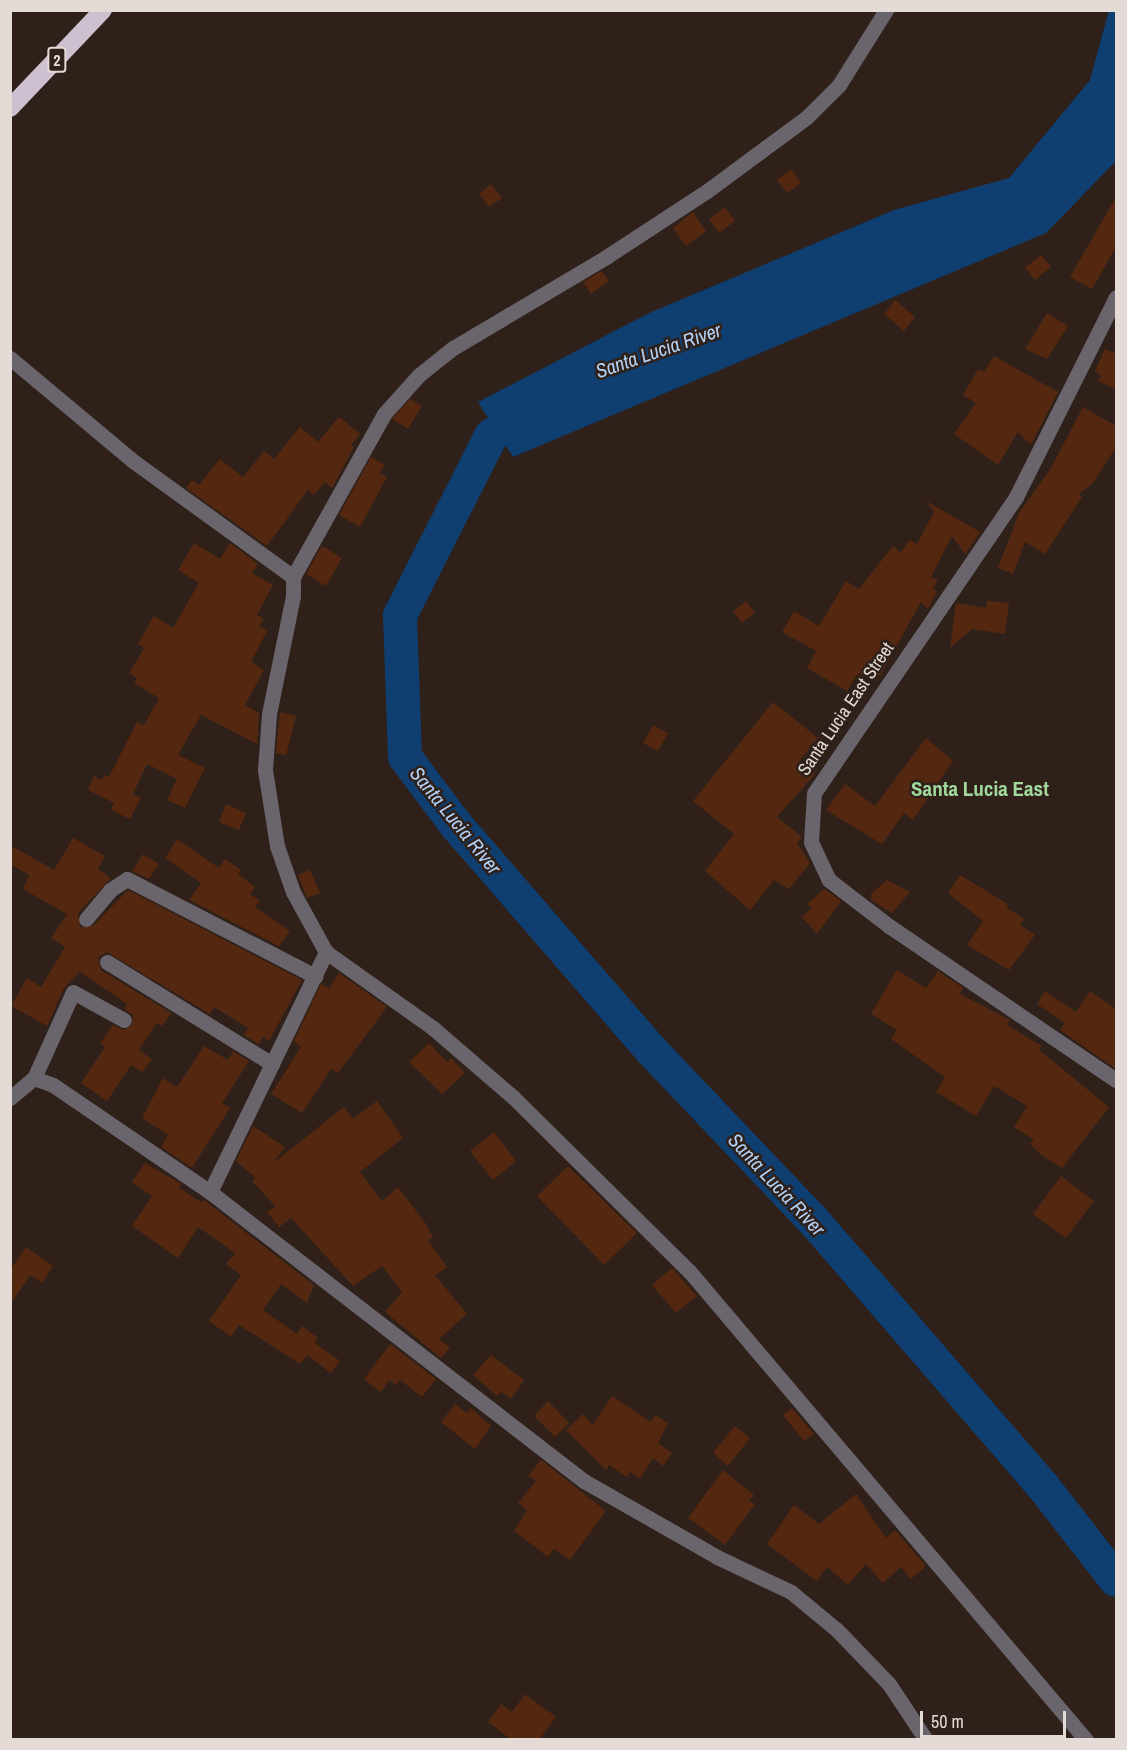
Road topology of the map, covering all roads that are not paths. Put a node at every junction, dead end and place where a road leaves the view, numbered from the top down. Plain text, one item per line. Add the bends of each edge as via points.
1 (103, 10) edge
2 (886, 10) edge
3 (10, 108) edge
4 (1116, 297) edge
5 (10, 358) edge
6 (293, 577) junction
7 (86, 919) dead end
8 (326, 952) junction
9 (107, 962) dead end
10 (315, 976) junction
11 (124, 1020) dead end
12 (272, 1064) junction
13 (34, 1078) junction
14 (1116, 1080) edge
15 (10, 1098) edge
16 (210, 1192) junction
17 (926, 1740) edge
18 (1086, 1740) edge

1 - 3 highway, 2
2 - 6 street via 839,85 807,117 707,191 606,257 453,348 419,375 384,414
4 - 14 street, Santa Lucia East Street via 1016,497 814,793 811,842 829,880 889,926
5 - 6 street via 134,462
6 - 8 street via 294,596 269,714 265,778 277,846 293,891
7 - 10 street via 111,890 127,879
8 - 10 street
8 - 18 street via 460,1051 690,1272
9 - 12 street
10 - 12 street
11 - 13 street via 73,992
12 - 16 street
13 - 15 street
13 - 16 street via 53,1085
16 - 17 street via 584,1481 717,1557 791,1592 837,1630 889,1684

